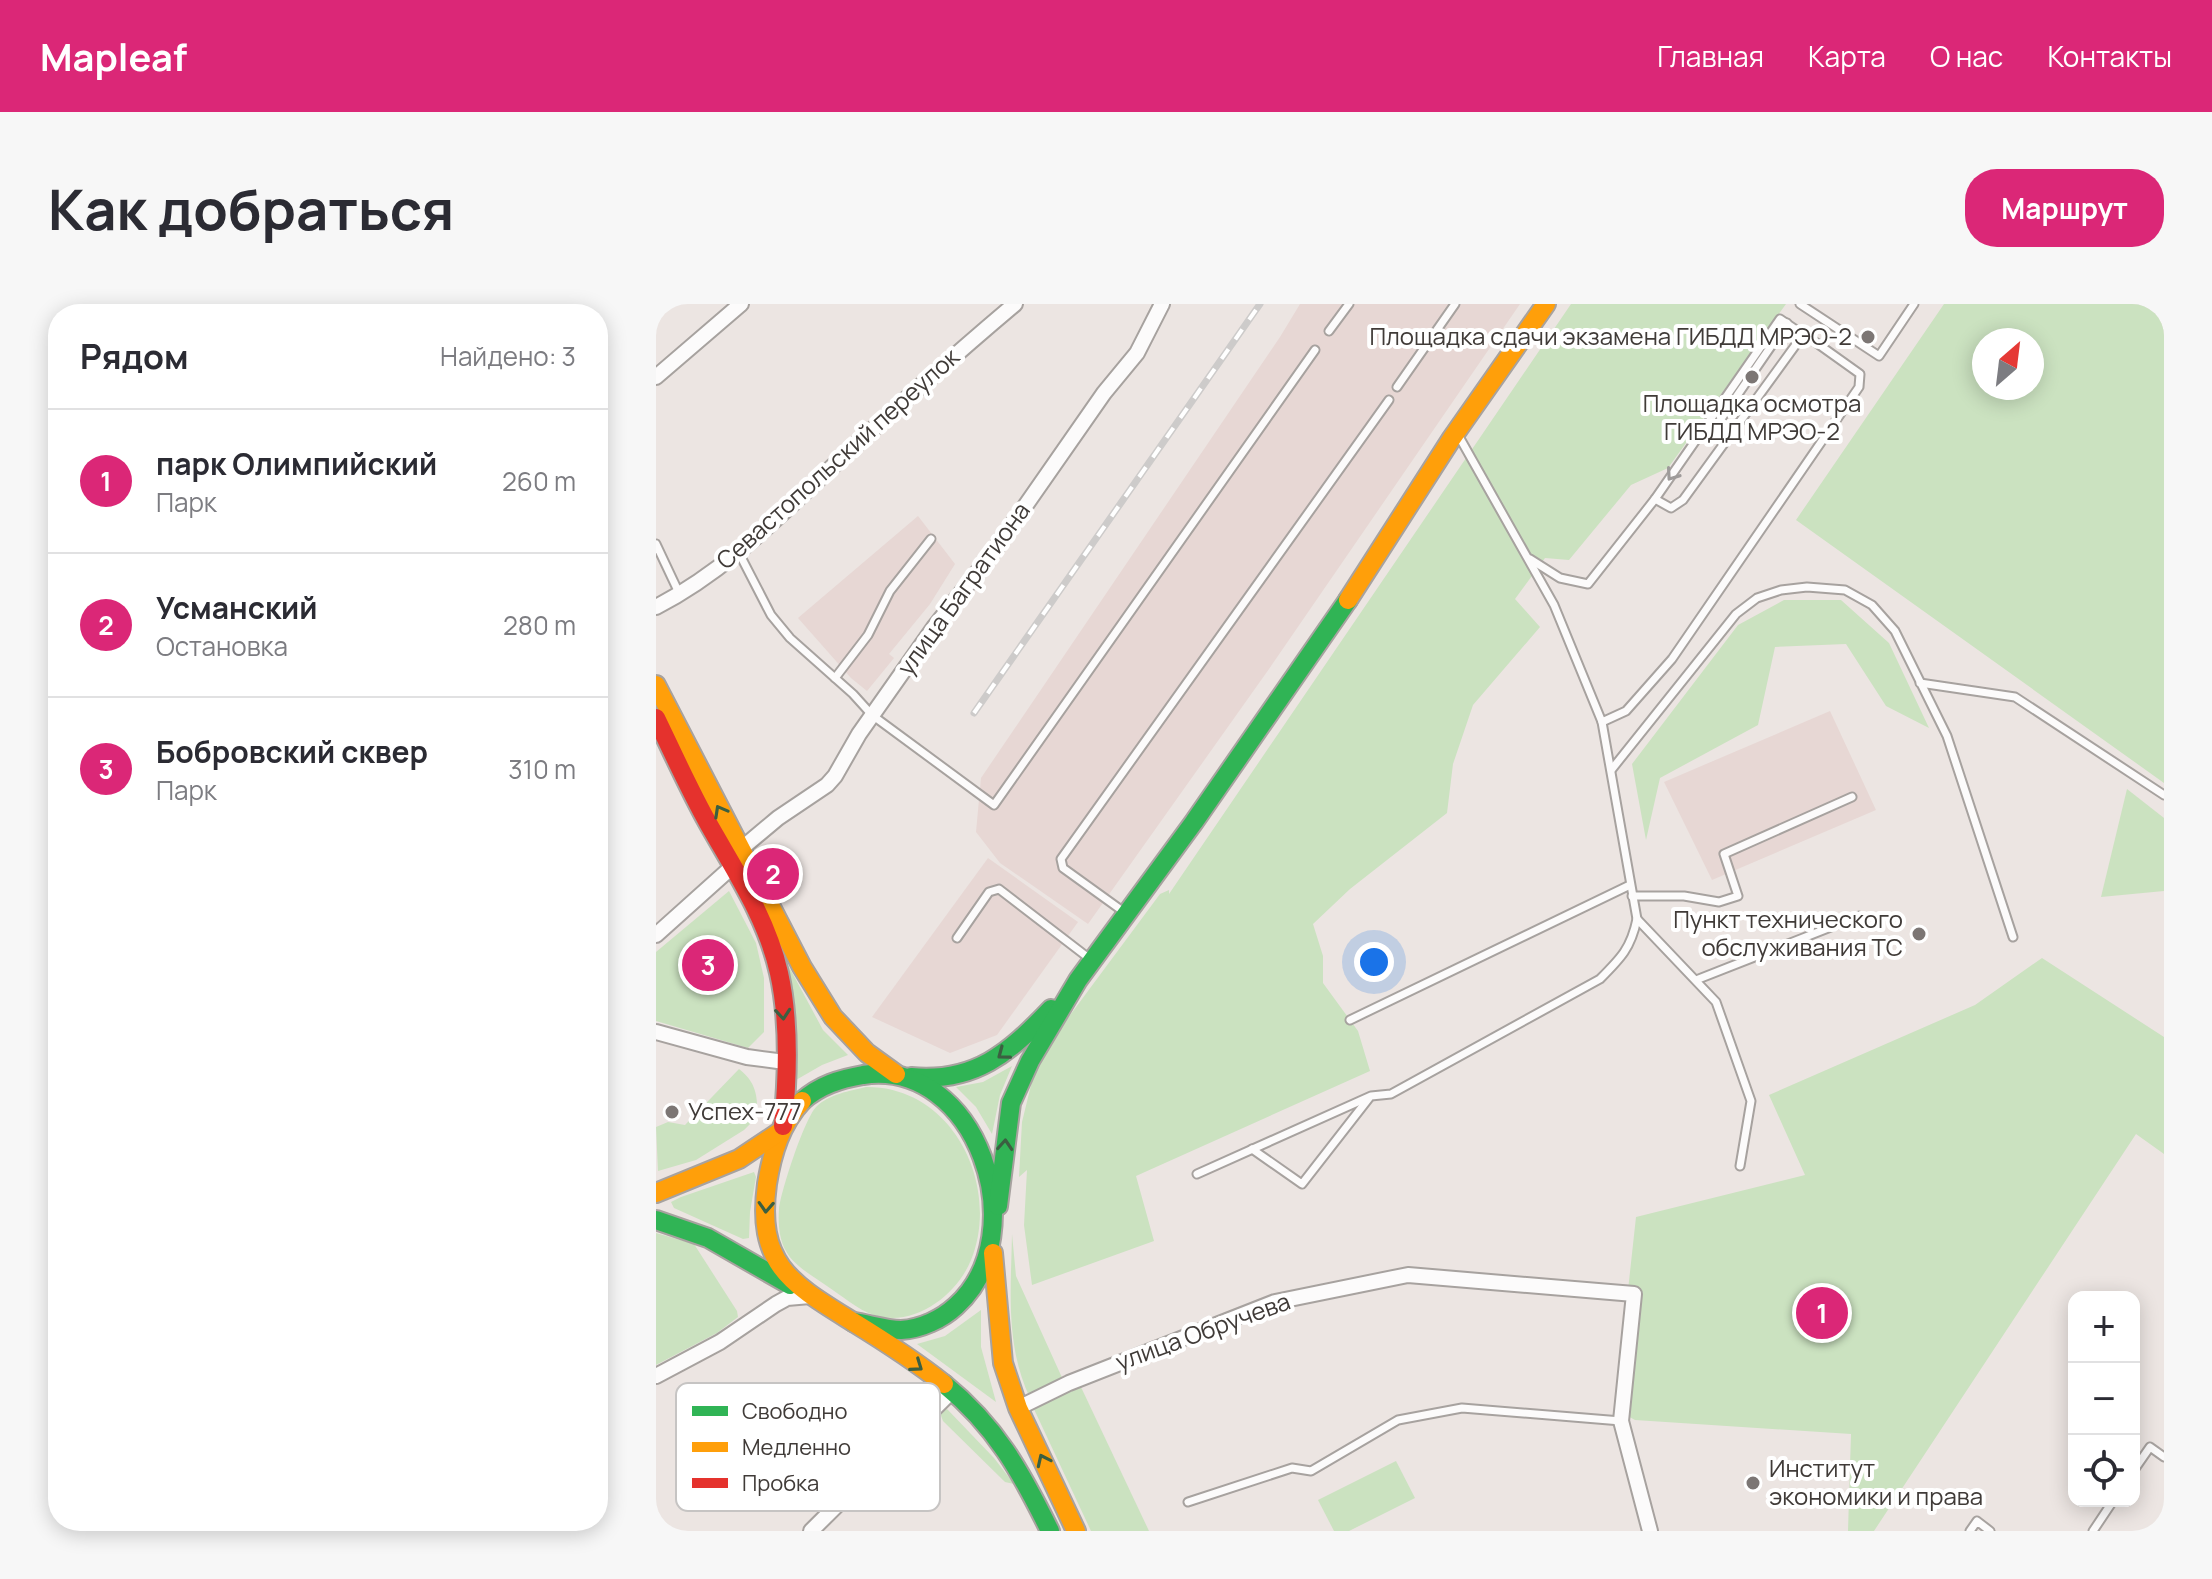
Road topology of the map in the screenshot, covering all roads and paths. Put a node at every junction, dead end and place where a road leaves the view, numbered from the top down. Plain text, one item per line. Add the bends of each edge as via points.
1 (741, 304) edge
2 (1015, 304) edge
3 (1162, 304) edge
4 (1349, 304) edge
5 (1455, 304) edge
6 (1546, 304) edge
7 (1800, 304) edge
8 (1914, 304) edge
9 (1329, 331) dead end
10 (1811, 339) junction
11 (1315, 350) dead end
12 (656, 377) edge
13 (1397, 387) dead end
14 (1389, 400) dead end
15 (1456, 431) junction
16 (1655, 499) junction
17 (931, 539) dead end
18 (656, 544) edge
19 (739, 553) junction
20 (1528, 558) junction
21 (680, 595) junction
22 (656, 607) edge
23 (835, 678) junction
24 (1920, 683) junction
25 (656, 685) edge
26 (872, 715) junction
27 (656, 718) edge
28 (1602, 722) junction
29 (1612, 769) junction
30 (2164, 795) edge
31 (1852, 797) dead end
32 (737, 858) junction
33 (1630, 885) junction
34 (1632, 896) junction
35 (1126, 913) junction
36 (1859, 916) dead end
37 (1637, 919) junction
38 (656, 935) edge
39 (2013, 937) dead end
40 (957, 938) dead end
41 (1092, 960) junction
42 (1078, 980) junction
43 (1696, 980) junction
44 (1350, 1020) dead end
45 (656, 1032) edge
46 (785, 1062) junction
47 (900, 1075) junction
48 (1371, 1096) junction
49 (782, 1129) junction
50 (1252, 1149) junction
51 (1740, 1166) dead end
52 (1197, 1174) dead end
53 (656, 1193) edge
54 (656, 1220) edge
55 (995, 1222) junction
56 (992, 1244) junction
57 (810, 1296) junction
58 (853, 1322) junction
59 (656, 1376) edge
60 (952, 1391) junction
61 (940, 1403) edge
62 (1018, 1408) junction
63 (1621, 1421) junction
64 (2164, 1457) edge
65 (2140, 1461) edge
66 (1188, 1502) dead end
67 (2109, 1507) edge
68 (831, 1511) edge
69 (811, 1531) edge
70 (1050, 1531) edge
71 (1076, 1531) edge
72 (1650, 1531) edge
73 (1970, 1531) edge
74 (1990, 1531) edge
75 (2093, 1531) edge

1 - 12 street
2 - 19 street, Севастопольский переулок
3 - 26 street, улица Багратиона via 1137,353
4 - 9 lane
5 - 13 lane
6 - 15 main road
7 - 8 lane via 1879,356
10 - 16 lane via 1795,343 1683,500 1671,508
10 -> 16 lane via 1783,321 1712,432 1695,441
10 - 28 lane via 1858,371 1859,387 1672,659 1626,711
11 - 26 lane via 994,805
14 - 35 lane via 1061,859 1063,868
15 - 20 lane
15 - 35 main road via 1343,607
16 - 20 lane via 1588,584 1560,578
17 - 23 lane via 890,591 868,635
18 - 21 lane
19 - 21 street, Севастопольский переулок
19 - 23 lane via 771,615
20 - 28 lane via 1554,605
21 - 22 street, Севастопольский переулок
23 - 26 lane
24 - 29 lane via 1895,631 1872,605 1845,590 1781,590 1757,598 1736,614
24 - 30 lane via 2015,697
24 - 39 lane via 1947,736
32 -> 25 main road
26 - 32 street, улица Багратиона via 827,785 778,818
27 - 32 main road via 705,818
28 - 29 lane
29 - 33 lane
31 - 34 lane via 1724,854 1738,896 1719,902
32 - 38 street, улица Багратиона
32 -> 46 main road via 779,974
32 - 47 main road via 833,1017 867,1053
33 - 34 lane
33 - 44 lane
34 - 37 lane
35 - 41 main road
36 - 43 lane
37 - 43 lane
37 - 48 lane via 1632,941 1600,979 1391,1094
40 - 41 lane via 989,892 999,889
41 - 42 main road
42 -> 47 main road via 992,1063 942,1079
55 -> 42 main road via 1011,1103
43 - 51 lane via 1716,1002 1751,1101
45 - 46 street
46 - 49 main road
47 - 49 main road via 827,1083 800,1102
47 - 55 main road via 945,1101 974,1134 992,1177
48 - 50 lane
48 - 50 lane via 1302,1184
49 - 53 main road via 739,1159
49 -> 57 main road via 767,1187 766,1232 777,1261
50 - 52 lane
54 - 57 main road via 714,1243
55 - 56 main road
56 - 58 main road via 973,1291 934,1322 894,1331
56 - 62 main road via 1003,1363
57 - 58 main road
57 - 59 street via 787,1298
58 -> 60 main road
60 - 61 street
60 - 70 main road via 1007,1449
62 - 63 street, улица Обручева via 1275,1302 1408,1275 1634,1294
71 -> 62 main road
63 - 66 lane via 1462,1408 1398,1420 1311,1471 1292,1468
63 - 72 street
64 - 65 lane via 2150,1447
67 - 75 lane
68 - 69 street
73 - 74 lane via 1977,1521

